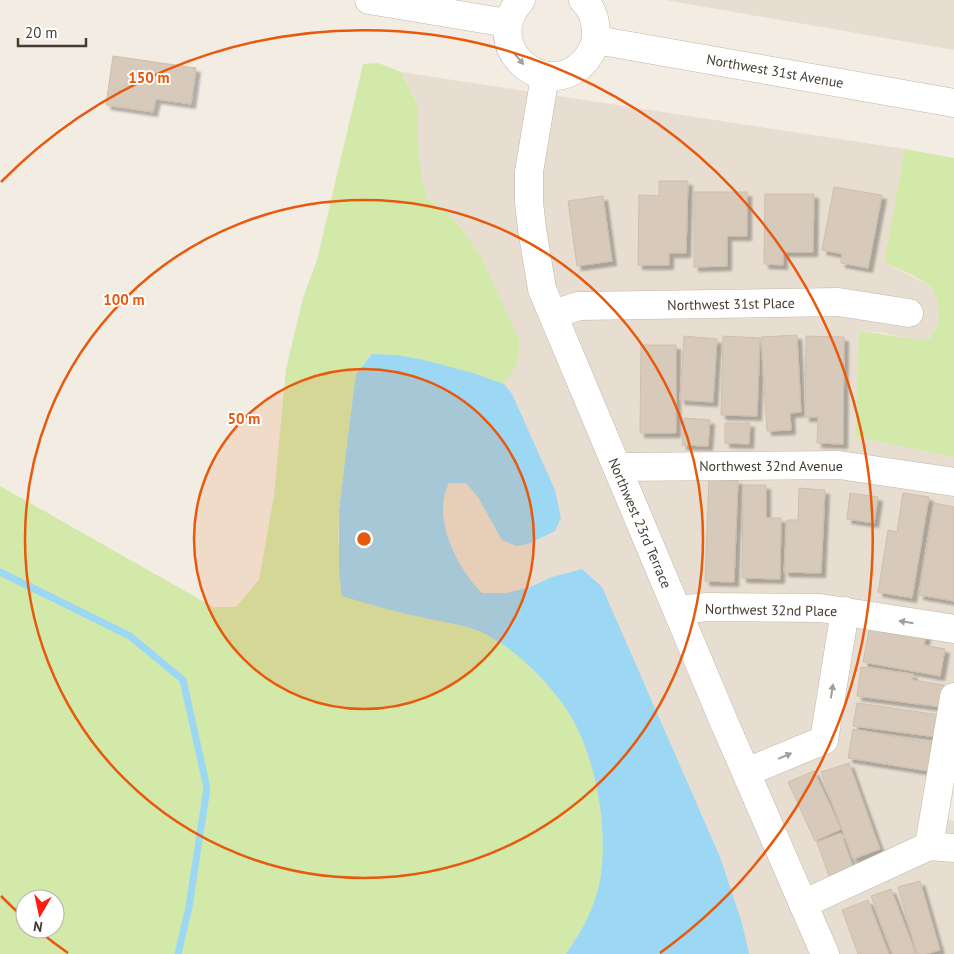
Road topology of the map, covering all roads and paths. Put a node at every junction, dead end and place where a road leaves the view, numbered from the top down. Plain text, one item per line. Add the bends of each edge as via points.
1 (369, 0) edge
2 (521, 0) edge
3 (583, 0) edge
4 (508, 23) junction
5 (596, 40) junction
6 (545, 76) junction
7 (954, 102) edge
8 (909, 313) dead end
9 (553, 314) junction
10 (617, 467) junction
11 (954, 482) edge
12 (677, 610) junction
13 (845, 611) junction
14 (954, 629) edge
15 (954, 696) edge
16 (747, 772) junction
17 (941, 847) edge
18 (803, 904) junction
19 (825, 954) edge

1 - 4 street
2 - 4 street
3 - 5 street via 596,21
4 -> 6 street via 508,42 516,58 529,70
5 - 6 street via 590,55 578,68 563,75
5 - 7 street, Northwest 31st Avenue
6 - 9 street, Northwest 23rd Terrace via 529,172 529,202 542,289
8 - 9 street, Northwest 31st Place via 838,302 579,306
9 - 10 street, Northwest 23rd Terrace
10 - 11 street, Northwest 32nd Avenue via 839,464
10 - 12 street, Northwest 23rd Terrace
12 - 13 street, Northwest 32nd Place via 708,607
12 - 16 street, Northwest 23rd Terrace
14 -> 13 street, Northwest 32nd Place
16 -> 13 street via 824,740
15 - 17 street
16 - 18 street, Northwest 23rd Terrace
17 - 18 street
18 - 19 street, Northwest 23rd Terrace

